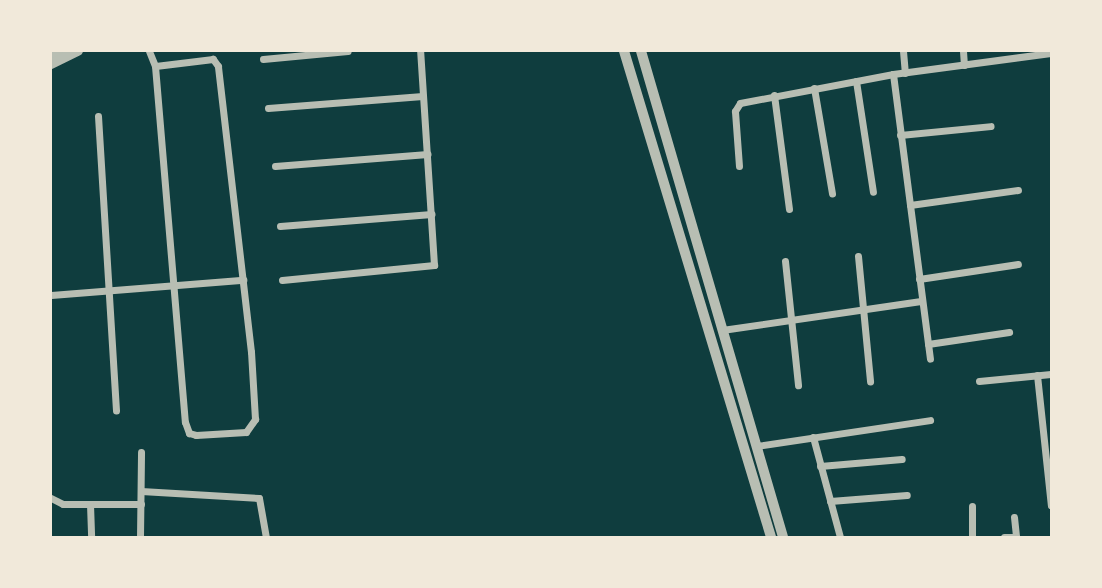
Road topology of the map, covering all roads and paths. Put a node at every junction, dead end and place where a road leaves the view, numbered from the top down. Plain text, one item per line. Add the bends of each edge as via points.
1 (60, 51) edge
2 (78, 51) edge
3 (149, 51) edge
4 (348, 51) edge
5 (420, 51) edge
6 (624, 51) edge
7 (641, 51) edge
8 (903, 51) edge
9 (963, 51) edge
10 (1051, 53) edge
11 (1016, 54) edge
12 (51, 55) edge
13 (263, 59) dead end
14 (51, 64) edge
15 (964, 65) junction
16 (155, 66) junction
17 (905, 73) junction
18 (894, 74) junction
19 (856, 81) junction
20 (814, 88) junction
21 (774, 95) junction
22 (423, 96) junction
23 (268, 108) dead end
24 (98, 116) dead end
25 (991, 127) dead end
26 (900, 135) junction
27 (428, 154) junction
28 (275, 166) dead end
29 (739, 166) dead end
30 (1018, 190) dead end
31 (873, 192) dead end
32 (832, 193) dead end
33 (910, 205) junction
34 (789, 209) dead end
35 (432, 214) junction
36 (280, 226) dead end
37 (858, 256) dead end
38 (785, 261) dead end
39 (1018, 264) dead end
40 (919, 279) junction
41 (243, 280) junction
42 (282, 280) dead end
43 (174, 285) junction
44 (109, 290) junction
45 (51, 295) edge
46 (921, 301) junction
47 (863, 309) junction
48 (793, 319) junction
49 (723, 330) junction
50 (1009, 332) dead end
51 (928, 344) junction
52 (930, 359) dead end
53 (1051, 374) edge
54 (1037, 375) junction
55 (870, 381) dead end
56 (979, 381) dead end
57 (798, 385) dead end
58 (116, 410) dead end
59 (930, 420) dead end
60 (813, 438) junction
61 (757, 446) junction
62 (141, 452) dead end
63 (902, 459) dead end
64 (821, 466) junction
65 (141, 491) junction
66 (907, 495) dead end
67 (51, 498) edge
68 (830, 501) junction
69 (90, 504) junction
70 (141, 504) junction
71 (1051, 505) edge
72 (972, 506) dead end
73 (1014, 517) dead end
74 (91, 537) edge
75 (140, 537) edge
76 (266, 537) edge
77 (771, 537) edge
78 (783, 537) edge
79 (839, 537) edge
80 (972, 537) edge
81 (1004, 537) edge
82 (1016, 537) edge

1 - 12 street
2 - 14 street
3 - 16 street
4 - 13 street
5 - 22 street
6 - 77 street
7 - 49 street
8 - 17 street
9 - 15 street
10 - 11 street
11 - 15 street
15 - 17 street
16 - 41 street via 213,59 218,66
16 - 43 street
17 - 18 street
18 - 19 street
18 - 26 street
19 - 20 street
19 - 31 street
20 - 21 street
20 - 32 street
21 - 29 street via 740,103 735,111
21 - 34 street
22 - 23 street
22 - 27 street
24 - 44 street
25 - 26 street
26 - 33 street
27 - 28 street
27 - 35 street
30 - 33 street
33 - 40 street
35 - 36 street
35 - 42 street via 435,258 427,268
37 - 47 street
38 - 48 street
39 - 40 street
40 - 46 street
41 - 43 street
41 - 43 street via 254,426 246,432 196,436 189,433 185,422
43 - 44 street
44 - 45 street
44 - 58 street
46 - 47 street
46 - 51 street
47 - 48 street
47 - 55 street
48 - 49 street
48 - 57 street
49 - 61 street
50 - 51 street
51 - 52 street
53 - 54 street
54 - 56 street
54 - 71 street
59 - 60 street
60 - 61 street
60 - 64 street
61 - 78 street
62 - 65 street
63 - 64 street
64 - 68 street
65 - 70 street
65 - 76 street via 259,498
66 - 68 street
67 - 69 street via 63,504
68 - 79 street
69 - 70 street
69 - 74 street
70 - 75 street
72 - 80 street
73 - 82 street
81 - 82 street

